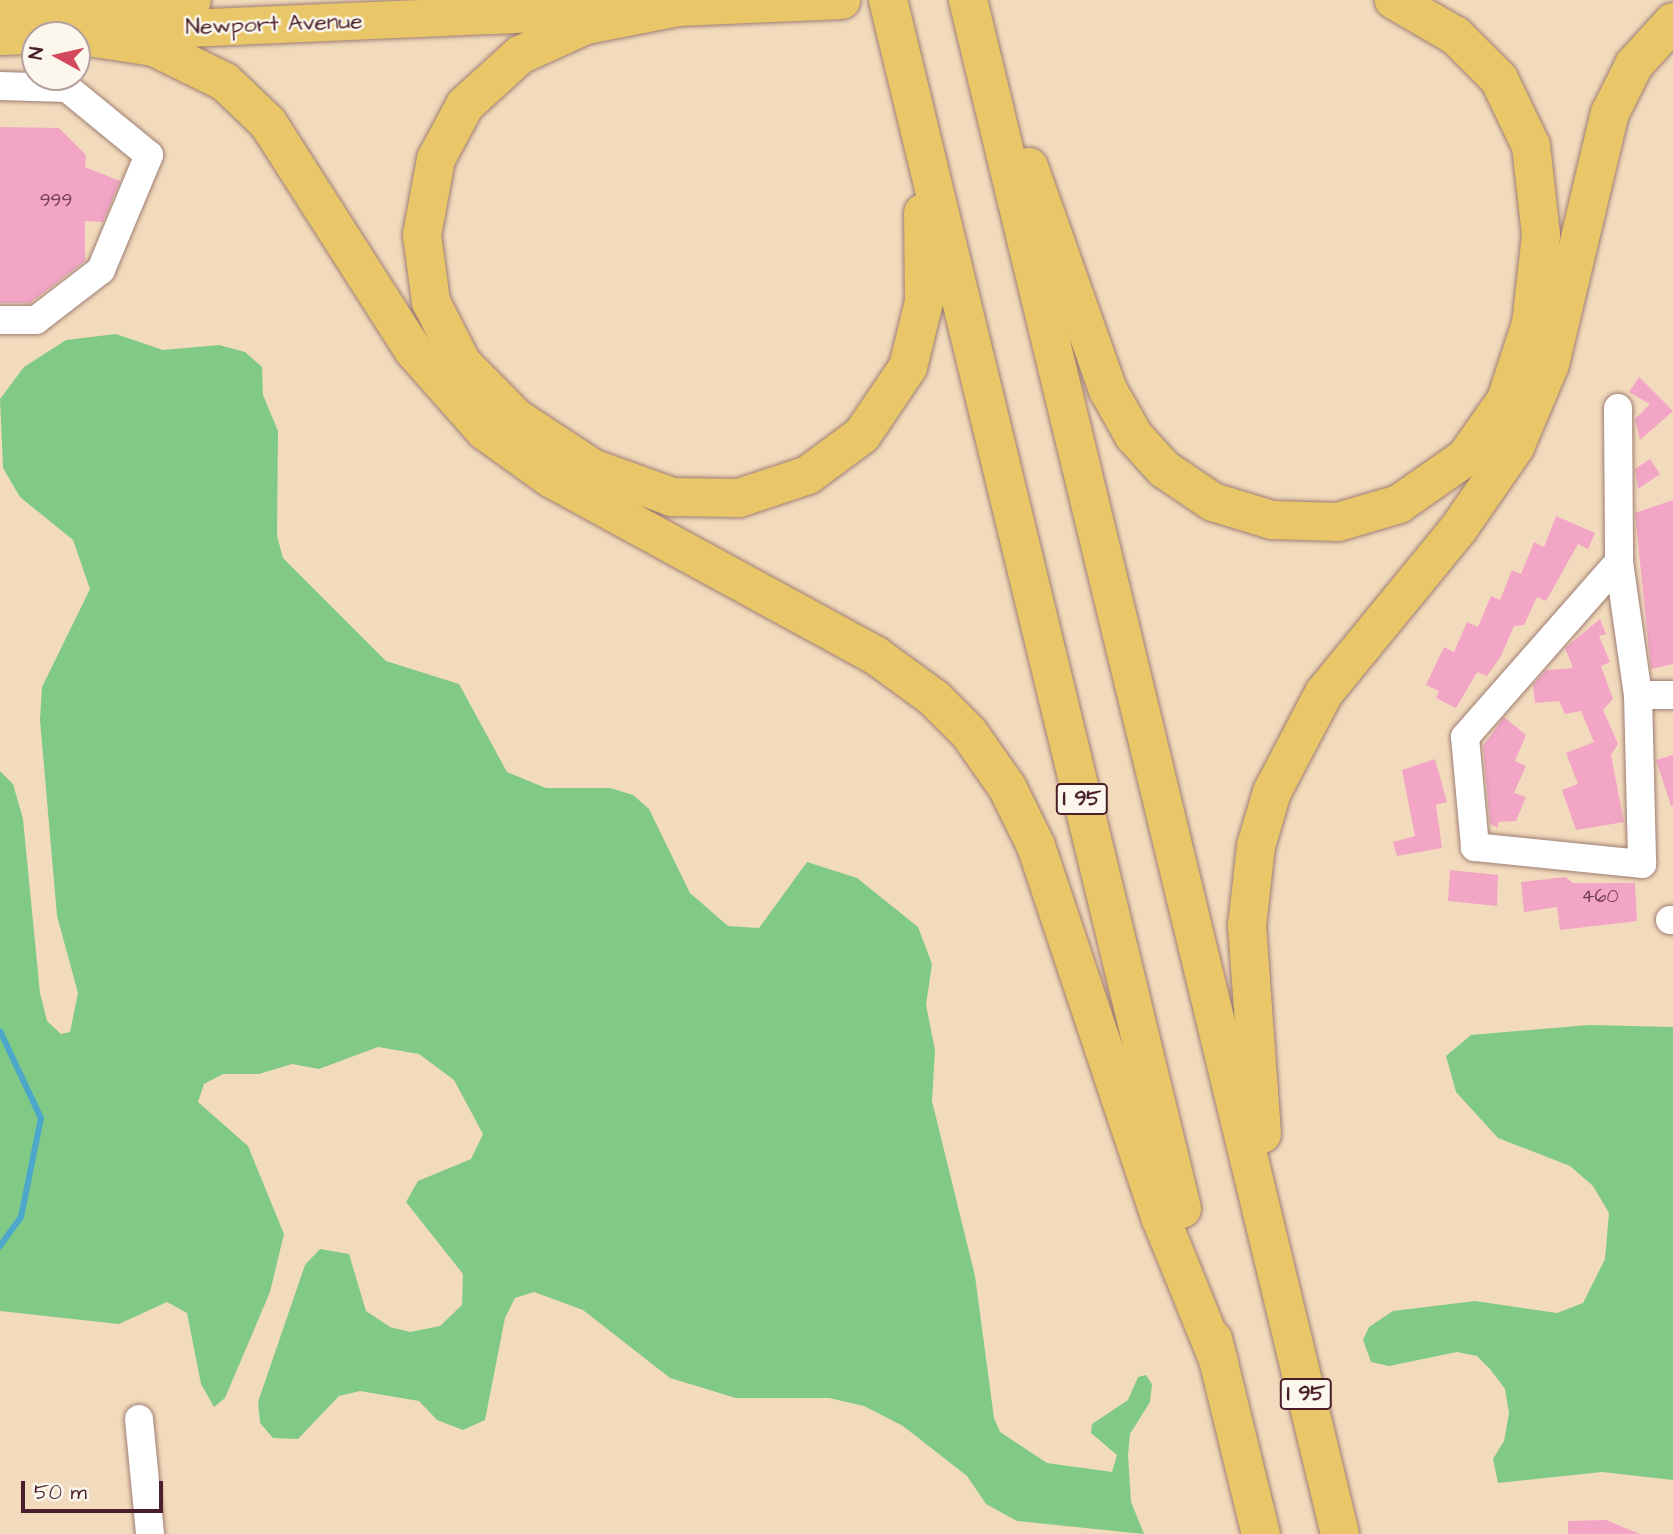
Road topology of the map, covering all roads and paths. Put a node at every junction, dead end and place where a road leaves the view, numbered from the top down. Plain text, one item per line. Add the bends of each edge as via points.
1 (21, 0) edge
2 (192, 0) edge
3 (841, 0) edge
4 (888, 0) edge
5 (968, 0) edge
6 (1394, 0) edge
7 (0, 7) edge
8 (678, 7) junction
9 (1673, 22) edge
10 (91, 32) edge
11 (21, 35) edge
12 (0, 36) edge
13 (91, 37) edge
14 (982, 60) junction
15 (0, 86) edge
16 (920, 134) junction
17 (0, 320) edge
18 (1618, 408) dead end
19 (1619, 562) junction
20 (1638, 695) junction
21 (1673, 695) edge
22 (1272, 1255) junction
23 (1219, 1362) junction
24 (139, 1419) dead end
25 (150, 1534) edge
26 (1261, 1534) edge
27 (1340, 1534) edge

1 - 7 highway
2 - 7 main road, Newport Avenue
3 - 8 main road, Newport Avenue
4 - 16 highway, I 95
5 - 14 highway, I 95
6 - 14 highway via 1465,43 1514,104 1537,174 1540,266 1520,363 1477,444 1413,497 1338,522 1288,523 1227,508 1175,478 1133,436 1108,390 1038,188
8 - 10 main road, Newport Avenue
8 - 16 highway via 571,30 499,69 456,118 427,188 424,269 451,347 516,418 592,468 664,495 739,498 808,475 862,435 901,382 922,320
9 - 22 highway via 1634,65 1610,113 1556,341 1525,428 1477,504 1312,710 1266,810 1253,868 1247,956
11 - 12 main road, Newport Avenue
13 - 23 highway via 154,47 225,82 268,123 413,350 485,431 552,480 875,655 934,698 969,733 1007,787 1036,846 1161,1219
14 - 22 highway, I 95
15 - 17 street via 67,88 149,155 101,270 36,320
16 - 23 highway, I 95
18 - 19 street
19 - 20 street
19 - 20 street via 1465,737 1475,847 1642,864
20 - 21 street
22 - 27 highway, I 95
23 - 26 highway, I 95
24 - 25 street

